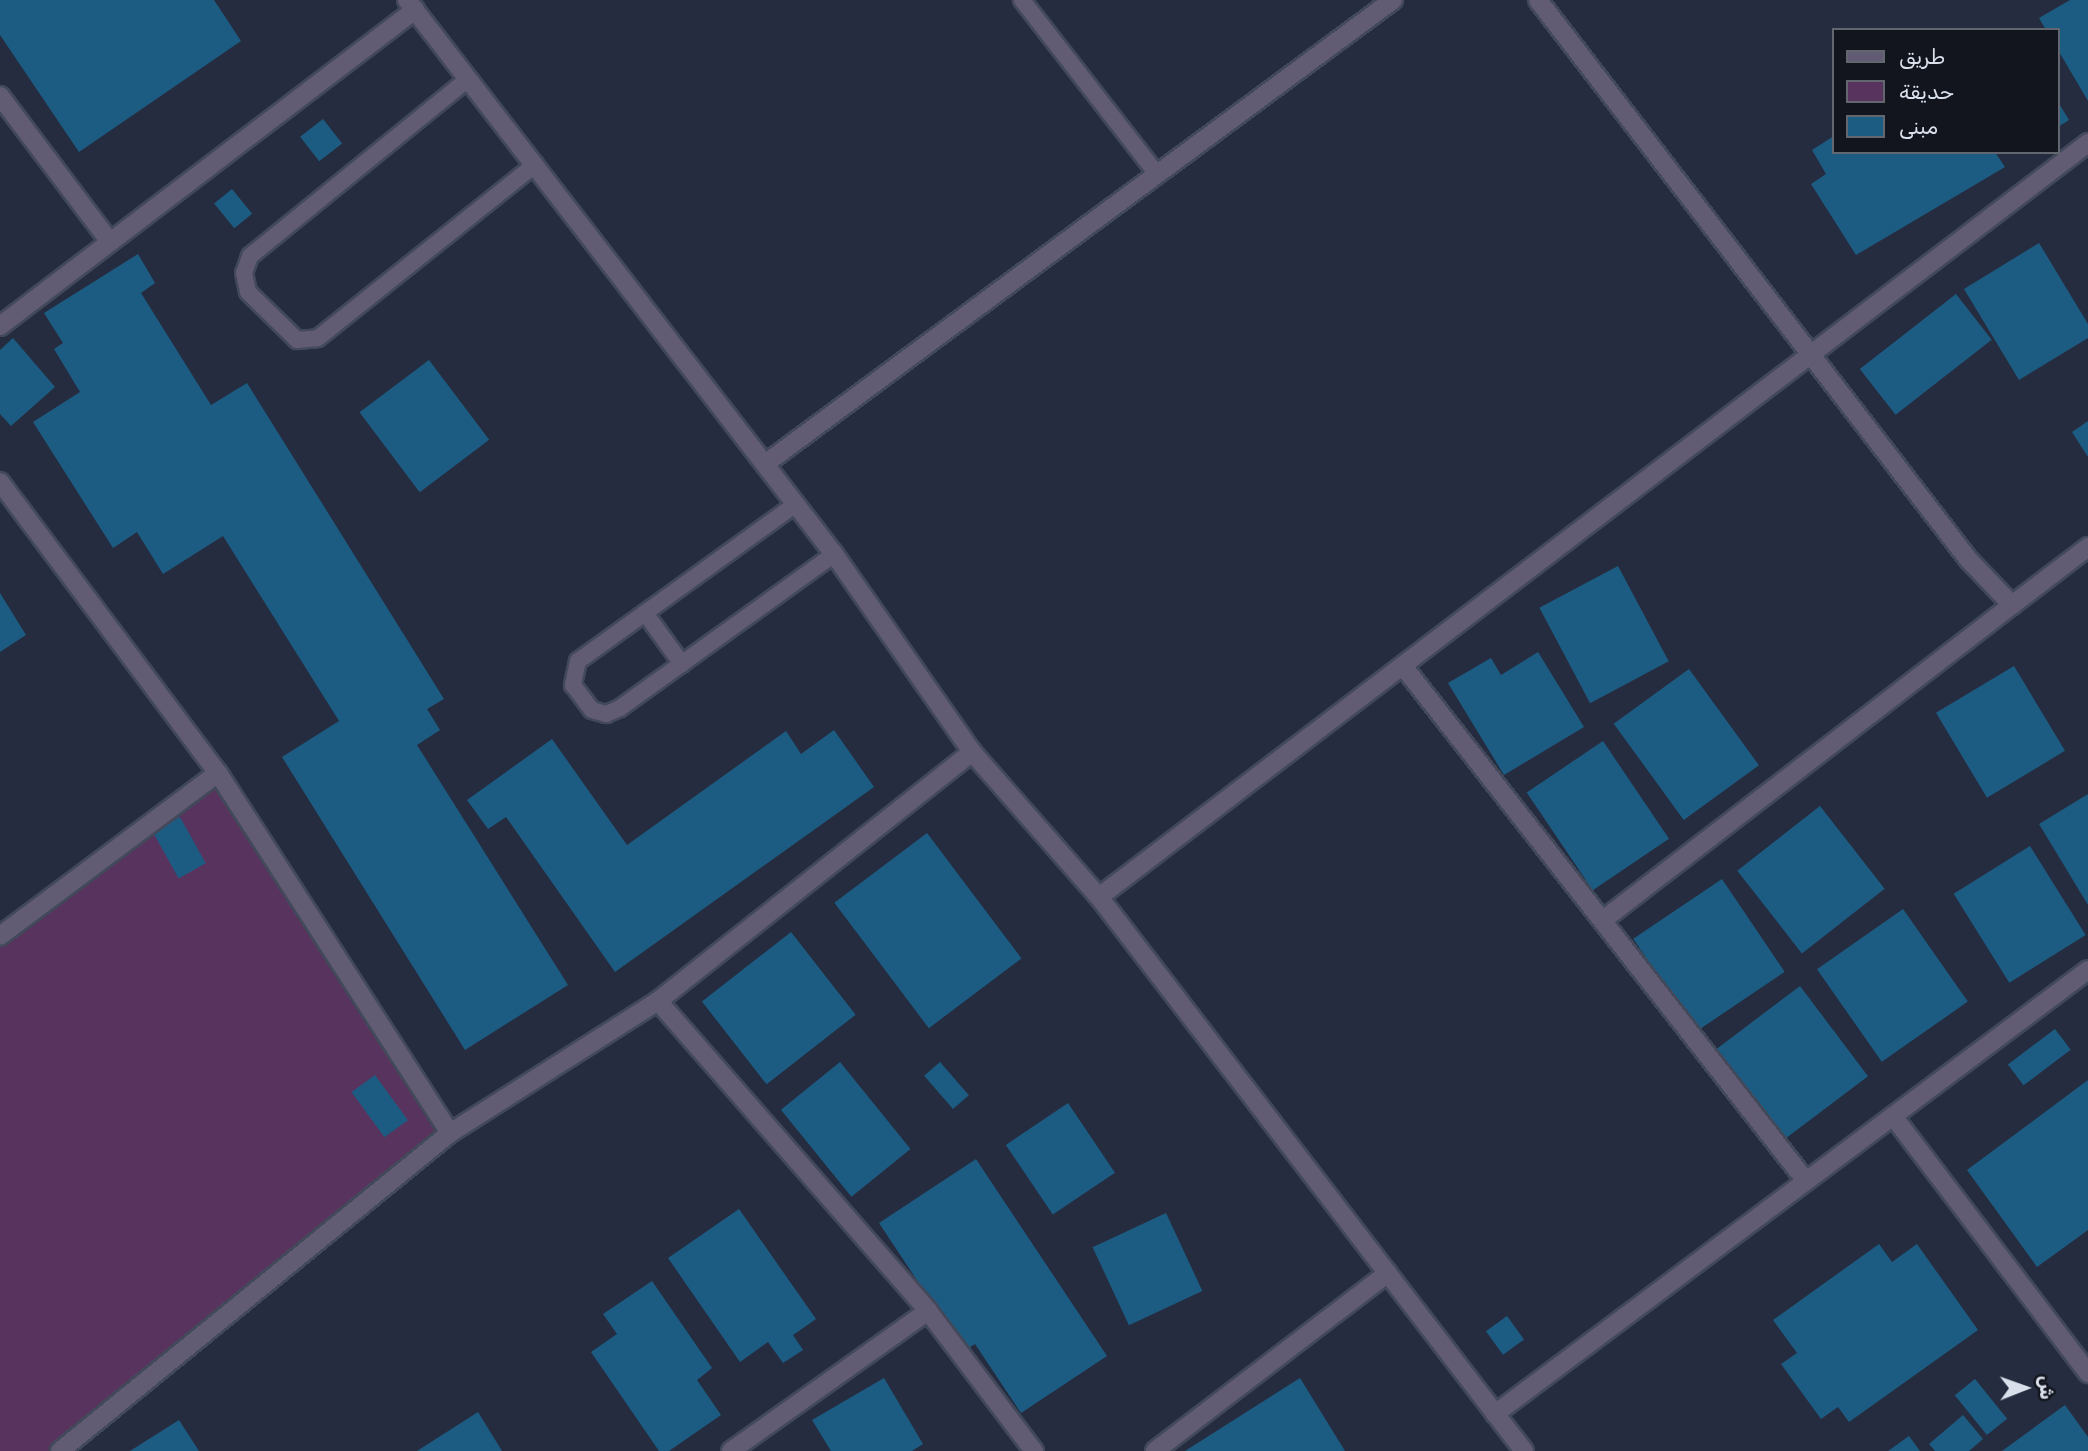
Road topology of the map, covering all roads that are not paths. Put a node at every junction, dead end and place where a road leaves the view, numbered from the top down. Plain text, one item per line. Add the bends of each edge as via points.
1 (1022, 0) edge
2 (1393, 0) edge
3 (1538, 0) edge
4 (411, 5) edge
5 (468, 79) junction
6 (0, 96) edge
7 (2088, 143) edge
8 (535, 164) junction
9 (1157, 174) junction
10 (110, 242) junction
11 (0, 326) edge
12 (1811, 354) junction
13 (765, 464) junction
14 (0, 482) edge
15 (796, 504) junction
16 (2088, 547) edge
17 (834, 554) junction
18 (2012, 605) junction
19 (645, 613) junction
20 (682, 664) junction
21 (1403, 666) junction
22 (972, 752) junction
23 (218, 773) junction
24 (1099, 897) junction
25 (1603, 920) junction
26 (0, 936) edge
27 (2088, 970) edge
28 (658, 1002) junction
29 (1893, 1116) junction
30 (450, 1133) junction
31 (1806, 1181) junction
32 (1388, 1273) junction
33 (929, 1311) junction
34 (2088, 1373) edge
35 (1495, 1414) junction
36 (60, 1451) edge
37 (731, 1451) edge
38 (1034, 1451) edge
39 (1155, 1451) edge
40 (1524, 1451) edge

1 - 9 lane
2 - 9 street
3 - 12 street
4 - 5 street
4 - 10 street
5 - 8 street
5 - 8 lane via 250,256 244,273 248,292 297,340 318,338
6 - 10 street
7 - 12 street
8 - 13 street
9 - 13 street
10 - 11 street
12 - 18 street via 1968,559
12 - 21 street
13 - 15 street
14 - 23 street
15 - 17 street
15 - 19 lane
16 - 18 street
17 - 20 lane
17 - 22 street
18 - 25 street
19 - 20 lane
19 - 20 lane via 578,661 573,685 592,710 607,714
21 - 24 street
21 - 25 street
22 - 24 street
22 - 28 street
23 - 26 street
23 - 30 street
24 - 32 street
25 - 31 street
27 - 29 street
28 - 30 street
28 - 33 street
29 - 31 street
29 - 34 street
30 - 36 street
31 - 35 street
32 - 35 street
32 - 39 street
33 - 37 street
33 - 38 street
35 - 40 street

